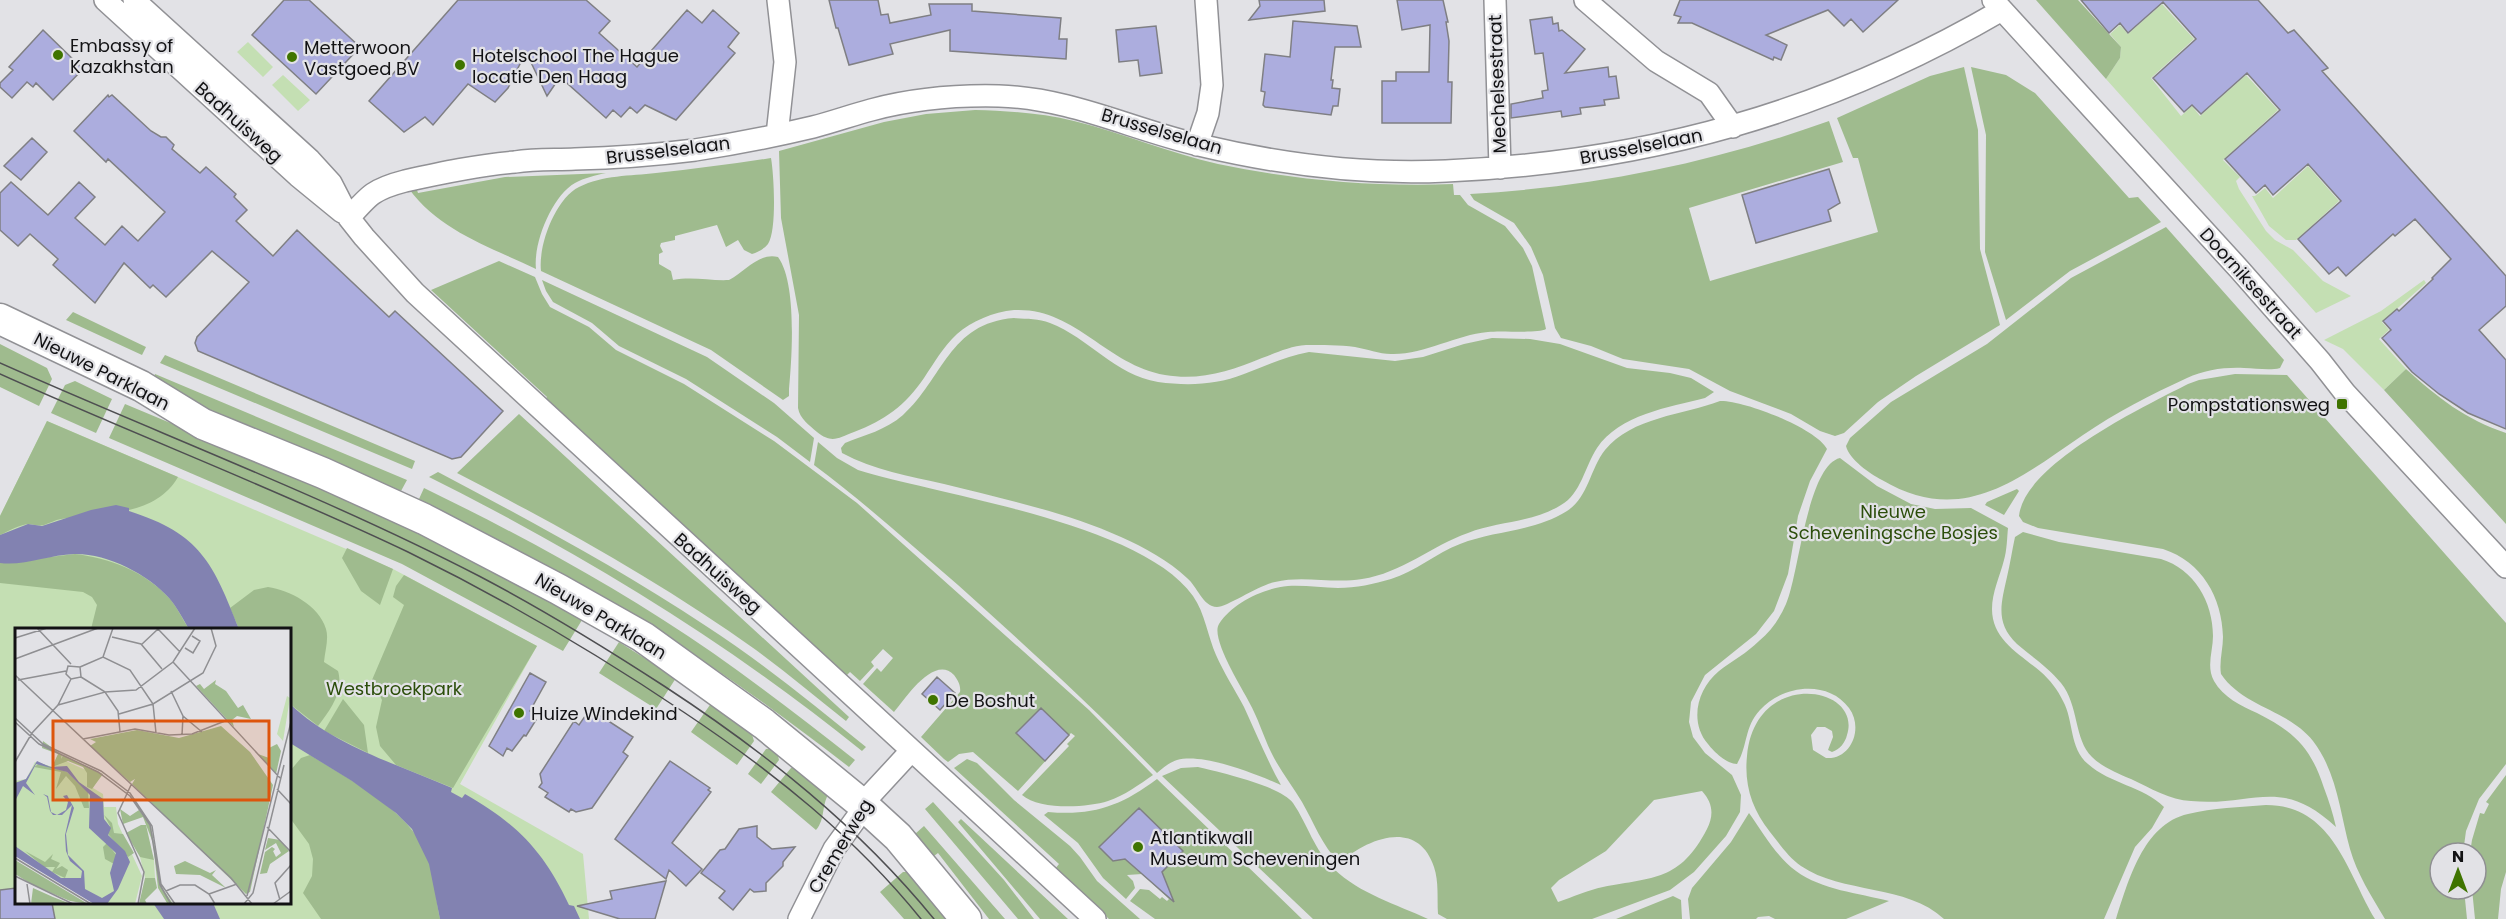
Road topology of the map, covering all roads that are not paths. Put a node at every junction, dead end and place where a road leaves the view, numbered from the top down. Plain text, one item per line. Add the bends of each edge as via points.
1 (105, 0) edge
2 (134, 0) edge
3 (778, 0) edge
4 (1206, 0) edge
5 (1495, 0) edge
6 (1585, 0) edge
7 (1998, 5) edge
8 (1733, 127) junction
9 (777, 135) junction
10 (1197, 145) junction
11 (1500, 168) junction
12 (349, 218) junction
13 (0, 319) edge
14 (0, 338) edge
15 (204, 424) junction
16 (2506, 567) edge
17 (911, 750) junction
18 (862, 804) junction
19 (799, 919) edge
20 (966, 919) edge
21 (1095, 919) edge

1 - 12 street, Badhuisweg
2 - 12 street, Badhuisweg via 310,160 331,183
3 - 9 street via 785,62
4 - 10 street via 1212,85
5 - 11 street, Mechelsestraat
6 - 8 street via 1656,61 1709,93
7 - 8 street, Brusselselaan via 1963,32 1824,97
7 - 16 street, Doorniksestraat
8 - 11 street, Brusselselaan via 1658,146
9 - 10 street, Brusselselaan via 914,101 999,96 1072,106
9 - 12 street, Brusselselaan via 696,150 517,161 463,169 401,182 371,193
10 - 11 street, Brusselselaan via 1349,169
12 - 17 street, Badhuisweg via 415,293
13 - 15 main road, Nieuwe Parklaan via 141,386
14 - 15 main road, Nieuwe Parklaan via 123,397
15 - 18 main road, Nieuwe Parklaan via 424,519 643,637 764,724
17 - 18 street, Cremerweg
17 - 21 street, Badhuisweg
18 - 19 street, Cremerweg
18 - 20 main road, Nieuwe Parklaan via 898,837

